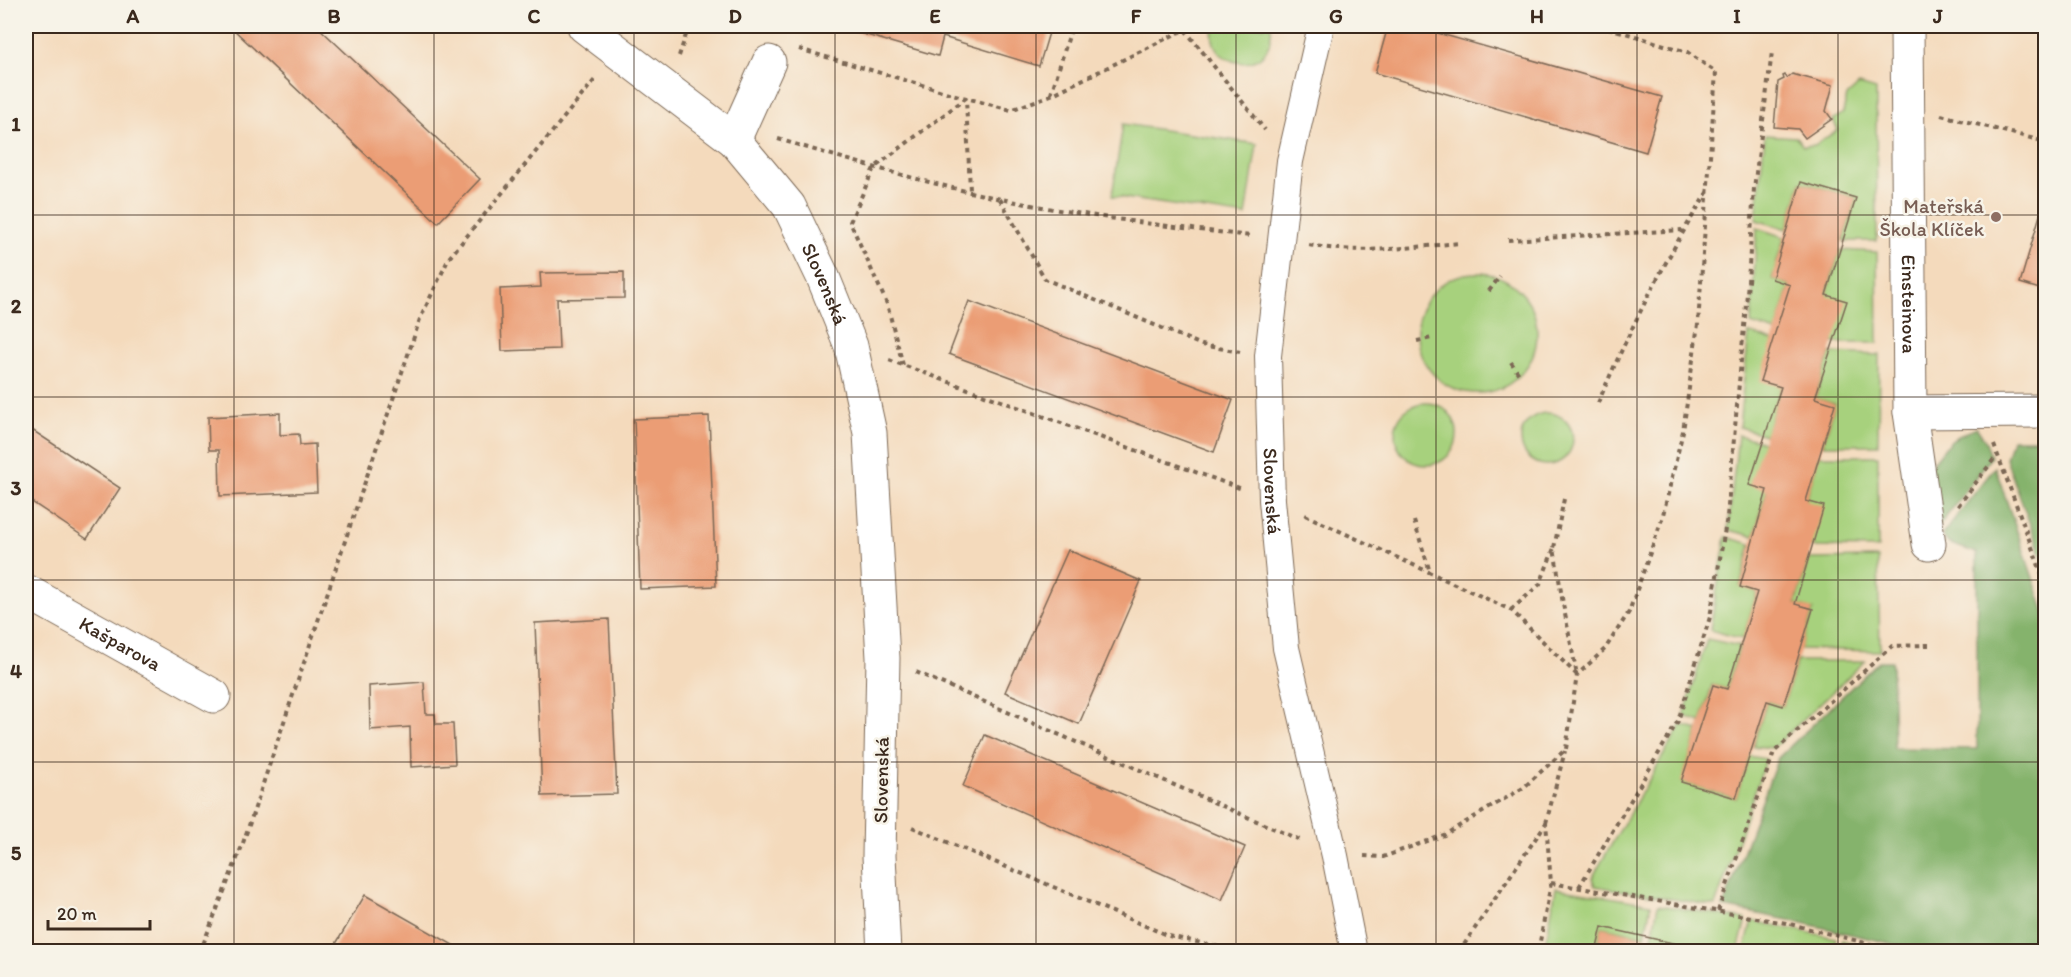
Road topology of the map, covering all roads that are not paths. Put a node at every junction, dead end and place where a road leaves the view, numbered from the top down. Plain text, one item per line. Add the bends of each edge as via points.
1 (584, 26) edge
2 (1321, 26) edge
3 (1907, 26) edge
4 (780, 54) road end
5 (737, 133) junction
6 (2046, 411) edge
7 (1910, 412) junction
8 (1929, 544) road end
9 (26, 591) edge
10 (214, 696) dead end
11 (884, 951) edge
12 (1354, 951) edge

1 - 5 street, Slovenská
2 - 12 street, Slovenská via 1290,161 1268,356 1272,500 1286,648
3 - 7 street, Einsteinova
4 - 5 street
5 - 11 street, Slovenská via 789,206 823,277 851,346 870,433 883,657 879,856
6 - 7 street
7 - 8 street, Einsteinova
9 - 10 street, Kašparova

